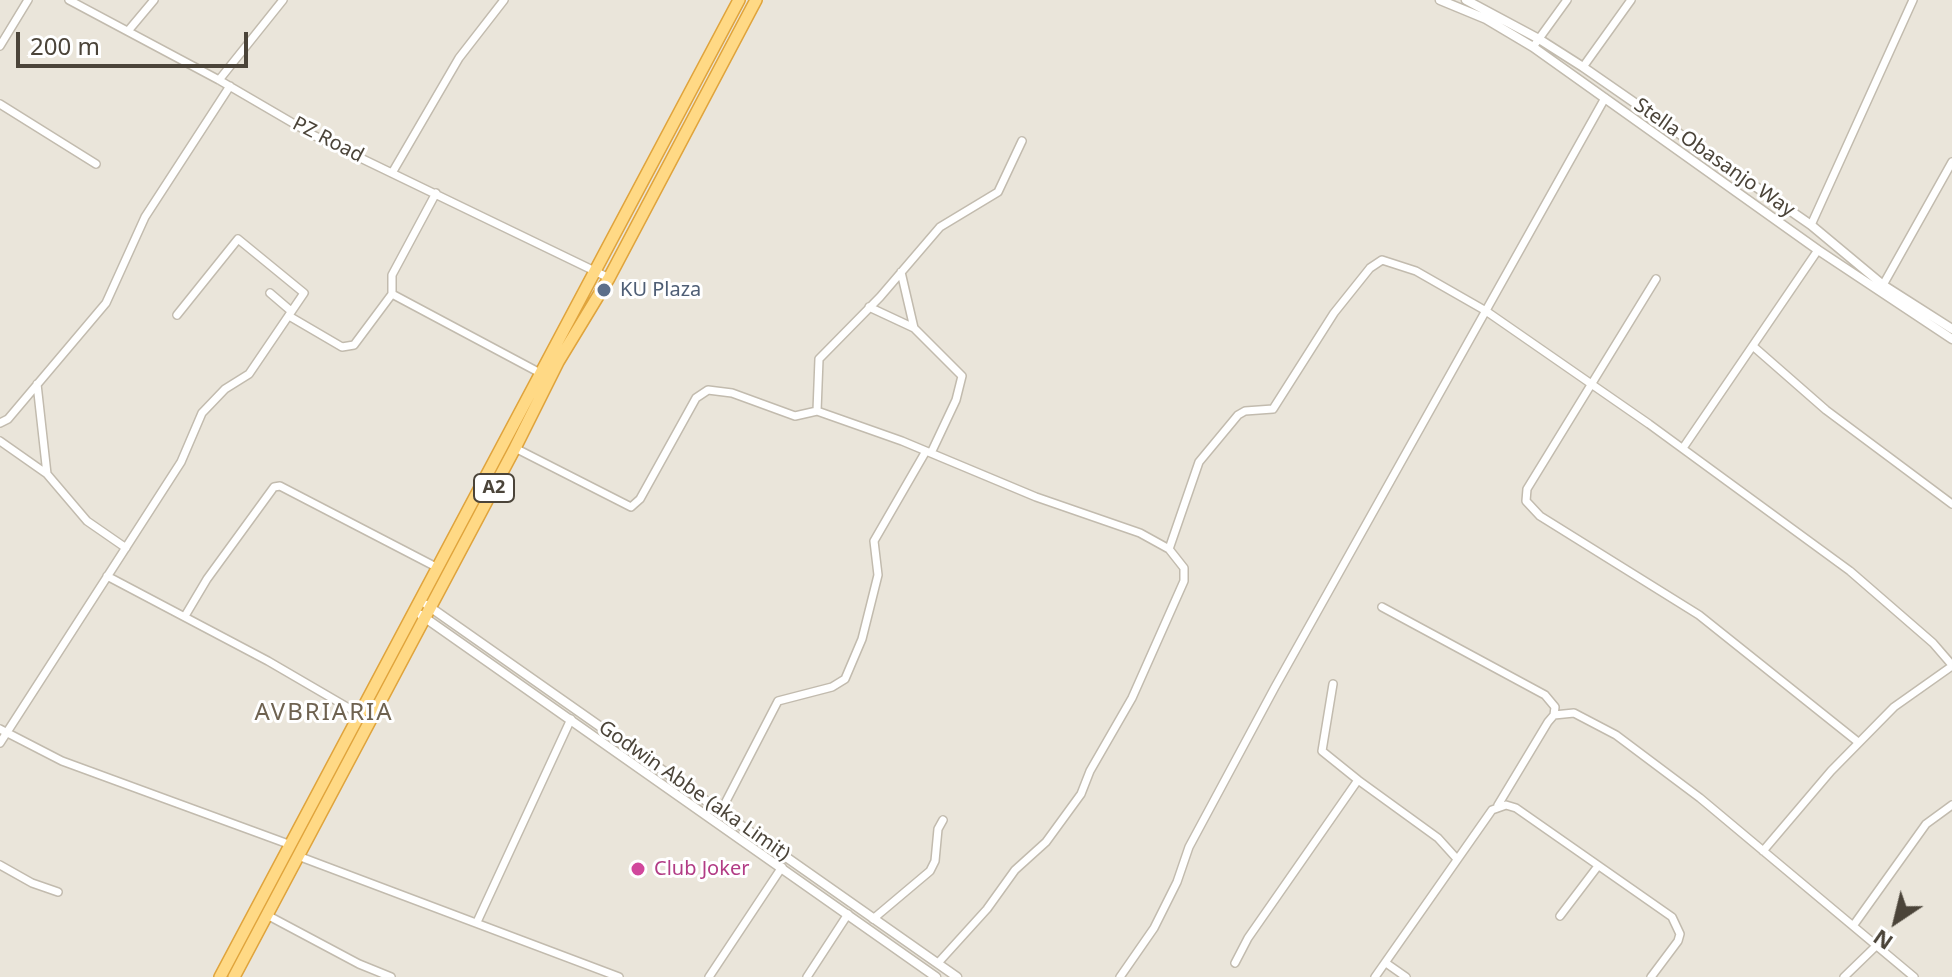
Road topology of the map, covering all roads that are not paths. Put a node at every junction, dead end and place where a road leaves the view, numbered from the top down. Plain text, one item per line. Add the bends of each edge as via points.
1 (28, 0) edge
2 (69, 0) edge
3 (154, 0) edge
4 (283, 0) edge
5 (504, 0) edge
6 (739, 0) edge
7 (756, 0) edge
8 (1440, 0) edge
9 (1466, 0) edge
10 (1567, 0) edge
11 (1631, 0) edge
12 (1913, 0) edge
13 (128, 31) junction
14 (1539, 39) junction
15 (0, 46) edge
16 (1533, 47) junction
17 (1583, 67) junction
18 (219, 80) junction
19 (230, 86) junction
20 (1605, 98) junction
21 (0, 104) edge
22 (1022, 141) dead end
23 (1952, 162) edge
24 (96, 164) dead end
25 (392, 173) junction
26 (436, 193) junction
27 (1811, 225) junction
28 (1818, 250) junction
29 (594, 269) junction
30 (901, 272) junction
31 (609, 278) junction
32 (1656, 279) dead end
33 (1883, 285) junction
34 (270, 293) dead end
35 (392, 294) junction
36 (869, 307) junction
37 (1486, 311) junction
38 (290, 314) junction
39 (177, 315) dead end
40 (914, 328) junction
41 (1952, 329) edge
42 (1952, 339) edge
43 (1754, 347) junction
44 (542, 374) junction
45 (37, 384) junction
46 (1592, 387) junction
47 (817, 411) junction
48 (0, 423) edge
49 (0, 441) edge
50 (515, 448) junction
51 (1683, 448) junction
52 (928, 452) junction
53 (47, 474) junction
54 (1952, 504) edge
55 (126, 548) junction
56 (1169, 549) junction
57 (438, 568) junction
58 (107, 576) junction
59 (1382, 607) dead end
60 (422, 608) junction
61 (185, 616) junction
62 (1952, 666) edge
63 (1333, 684) dead end
64 (359, 714) junction
65 (1554, 715) junction
66 (571, 719) junction
67 (3, 731) edge
68 (1858, 742) junction
69 (0, 743) edge
70 (1358, 780) junction
71 (1498, 805) junction
72 (1950, 809) edge
73 (721, 811) junction
74 (943, 820) dead end
75 (291, 845) junction
76 (1763, 851) junction
77 (298, 856) junction
78 (1457, 859) junction
79 (0, 865) edge
80 (1598, 866) junction
81 (782, 867) junction
82 (58, 892) dead end
83 (848, 914) junction
84 (267, 915) junction
85 (1560, 916) dead end
86 (873, 919) junction
87 (477, 922) junction
88 (1853, 926) junction
89 (1876, 946) junction
90 (938, 963) junction
91 (1235, 963) dead end
92 (1386, 963) junction
93 (600, 974) edge
94 (220, 977) edge
95 (234, 977) edge
96 (391, 977) edge
97 (619, 977) edge
98 (709, 977) edge
99 (807, 977) edge
100 (936, 977) edge
101 (957, 977) edge
102 (1120, 977) edge
103 (1375, 977) edge
104 (1406, 977) edge
105 (1651, 977) edge
106 (1844, 977) edge
107 (1914, 977) edge

1 - 15 street
2 - 13 street, PZ Road
3 - 13 street
4 - 18 street
5 - 25 street via 459,58
6 - 29 highway, A2
7 - 31 highway, A2
8 - 16 street
9 - 14 street, Stella Obasanjo Way
10 - 14 street
11 - 17 street
12 - 27 street
13 - 18 street, PZ Road
14 - 16 street
14 - 17 street, Stella Obasanjo Way
16 - 20 street
17 - 27 street, Stella Obasanjo Way
18 - 19 street, PZ Road
19 - 25 street, PZ Road
19 - 45 street via 145,217 106,303
20 - 28 street
20 - 37 street
21 - 24 street
22 - 30 street via 998,192 940,227
23 - 33 street
25 - 26 street, PZ Road
26 - 29 street, PZ Road
26 - 35 street via 392,275
27 - 33 street, Stella Obasanjo Way
28 - 42 street
28 - 43 street
29 - 31 street, PZ Road
29 - 44 highway, A2
30 - 36 street
30 - 40 street
31 - 50 highway, A2
32 - 46 street
33 - 41 street, Stella Obasanjo Way
34 - 38 street
35 - 38 street via 347,348
35 - 44 street
36 - 40 street
36 - 47 street via 819,359
37 - 46 street
37 - 56 street via 1416,271 1382,260 1370,268 1334,313 1273,409 1238,415 1199,462
37 - 102 street via 1189,847 1154,928
38 - 39 street via 304,291 238,239
38 - 55 street via 249,374 202,413 181,462
40 - 52 street via 962,376 956,400
43 - 51 street
43 - 54 street via 1826,410
44 - 57 highway, A2
45 - 48 street
45 - 53 street
46 - 51 street
46 - 68 street via 1527,489 1532,510 1699,615
47 - 50 street via 795,416 708,390 696,398 631,507
47 - 52 street
49 - 53 street
50 - 60 highway, A2
51 - 62 street via 1850,571
52 - 56 street via 1140,533
52 - 73 street via 874,541 878,575 862,639 845,679 778,701
53 - 55 street via 87,521
55 - 58 street
56 - 90 street via 1184,568 1184,581 1132,698 1081,794 1046,842 1015,870
57 - 60 highway, A2
57 - 61 street via 274,487
58 - 61 street
58 - 67 street
59 - 65 street via 1545,695 1555,707
60 - 64 highway, A2
60 - 66 street, Godwin Abbe (aka Limit)
60 - 73 street, Godwin Abbe (aka Limit)
60 - 77 highway, A2
61 - 64 street
62 - 68 street via 1894,707
63 - 70 street via 1322,751
64 - 75 highway, A2
65 - 71 street via 1528,749
65 - 76 street via 1574,713 1616,735
66 - 81 street, Godwin Abbe (aka Limit)
66 - 87 street
67 - 69 street
67 - 75 street via 62,761
68 - 76 street
70 - 78 street via 1438,838
70 - 91 street
71 - 78 street
71 - 80 street via 1516,808
72 - 88 street via 1926,824
73 - 86 street, Godwin Abbe (aka Limit)
74 - 86 street via 930,871
75 - 94 highway, A2
76 - 88 street
77 - 84 highway, A2
77 - 87 street
78 - 92 street
79 - 82 street
80 - 85 street
80 - 105 street via 1678,926 1678,941
81 - 83 street, Godwin Abbe (aka Limit)
81 - 98 street
83 - 99 street
83 - 100 street, Godwin Abbe (aka Limit)
84 - 95 highway, A2
84 - 96 street
86 - 90 street, Godwin Abbe (aka Limit)
87 - 93 street
88 - 89 street
89 - 106 street
89 - 107 street
90 - 101 street, Godwin Abbe (aka Limit)
92 - 103 street
92 - 104 street
93 - 97 street

